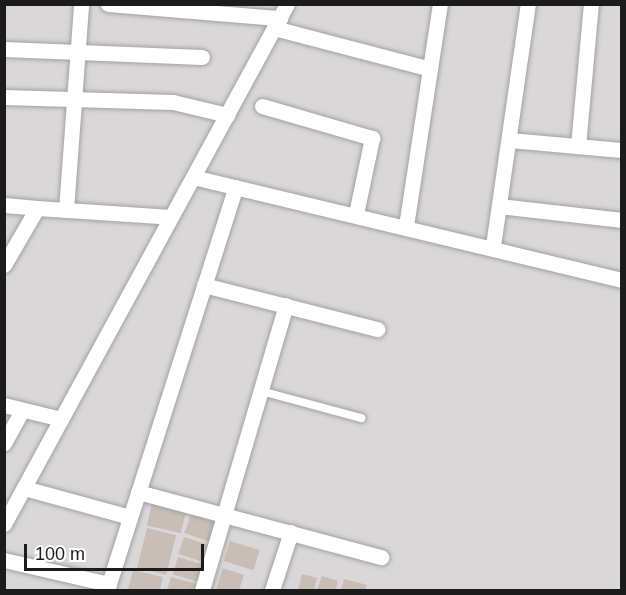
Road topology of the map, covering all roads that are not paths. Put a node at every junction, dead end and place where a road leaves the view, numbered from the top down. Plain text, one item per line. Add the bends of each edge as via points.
1 (81, 4) edge
2 (108, 4) edge
3 (440, 4) edge
4 (528, 4) edge
5 (591, 4) edge
6 (280, 17) edge
7 (4, 49) edge
8 (76, 51) junction
9 (202, 57) dead end
10 (430, 69) junction
11 (4, 97) edge
12 (73, 101) junction
13 (262, 106) dead end
14 (227, 115) junction
15 (509, 140) junction
16 (578, 146) junction
17 (621, 150) edge
18 (193, 177) junction
19 (236, 187) junction
20 (4, 205) edge
21 (499, 206) junction
22 (37, 208) junction
23 (66, 210) junction
24 (356, 214) junction
25 (171, 218) junction
26 (621, 220) edge
27 (406, 226) junction
28 (493, 246) junction
29 (4, 265) edge
30 (621, 280) edge
31 (204, 285) junction
32 (286, 305) junction
33 (377, 328) dead end
34 (261, 391) junction
35 (4, 405) edge
36 (22, 410) junction
37 (361, 418) dead end
38 (61, 419) junction
39 (4, 442) edge
40 (24, 488) junction
41 (138, 492) junction
42 (226, 515) junction
43 (130, 517) junction
44 (4, 524) edge
45 (291, 532) junction
46 (381, 556) dead end
47 (4, 560) edge
48 (108, 587) edge
49 (201, 591) edge
50 (273, 591) edge

1 - 8 street
2 - 6 street
3 - 10 street
4 - 15 street
5 - 16 street
6 - 10 street
6 - 14 street
7 - 8 street
8 - 9 street
8 - 12 street
10 - 27 street
11 - 12 street
12 - 14 street via 173,102
12 - 23 street
13 - 24 street via 369,135 373,142
14 - 18 street
15 - 16 street
15 - 21 street
16 - 17 street
18 - 19 street
18 - 25 street
19 - 24 street
19 - 31 street
20 - 22 street
21 - 26 street
21 - 28 street
22 - 23 street
22 - 29 street
23 - 25 street
24 - 27 street
25 - 38 street
27 - 28 street
28 - 30 street via 563,269
31 - 32 street
31 - 41 street
32 - 33 street
32 - 34 street
34 - 37 lane
34 - 42 street
35 - 36 street
36 - 38 street
36 - 39 street
38 - 40 street
40 - 43 street
40 - 44 street
41 - 42 street
41 - 43 street
42 - 45 street
42 - 49 street
43 - 48 street
45 - 46 street
45 - 50 street
47 - 48 street

